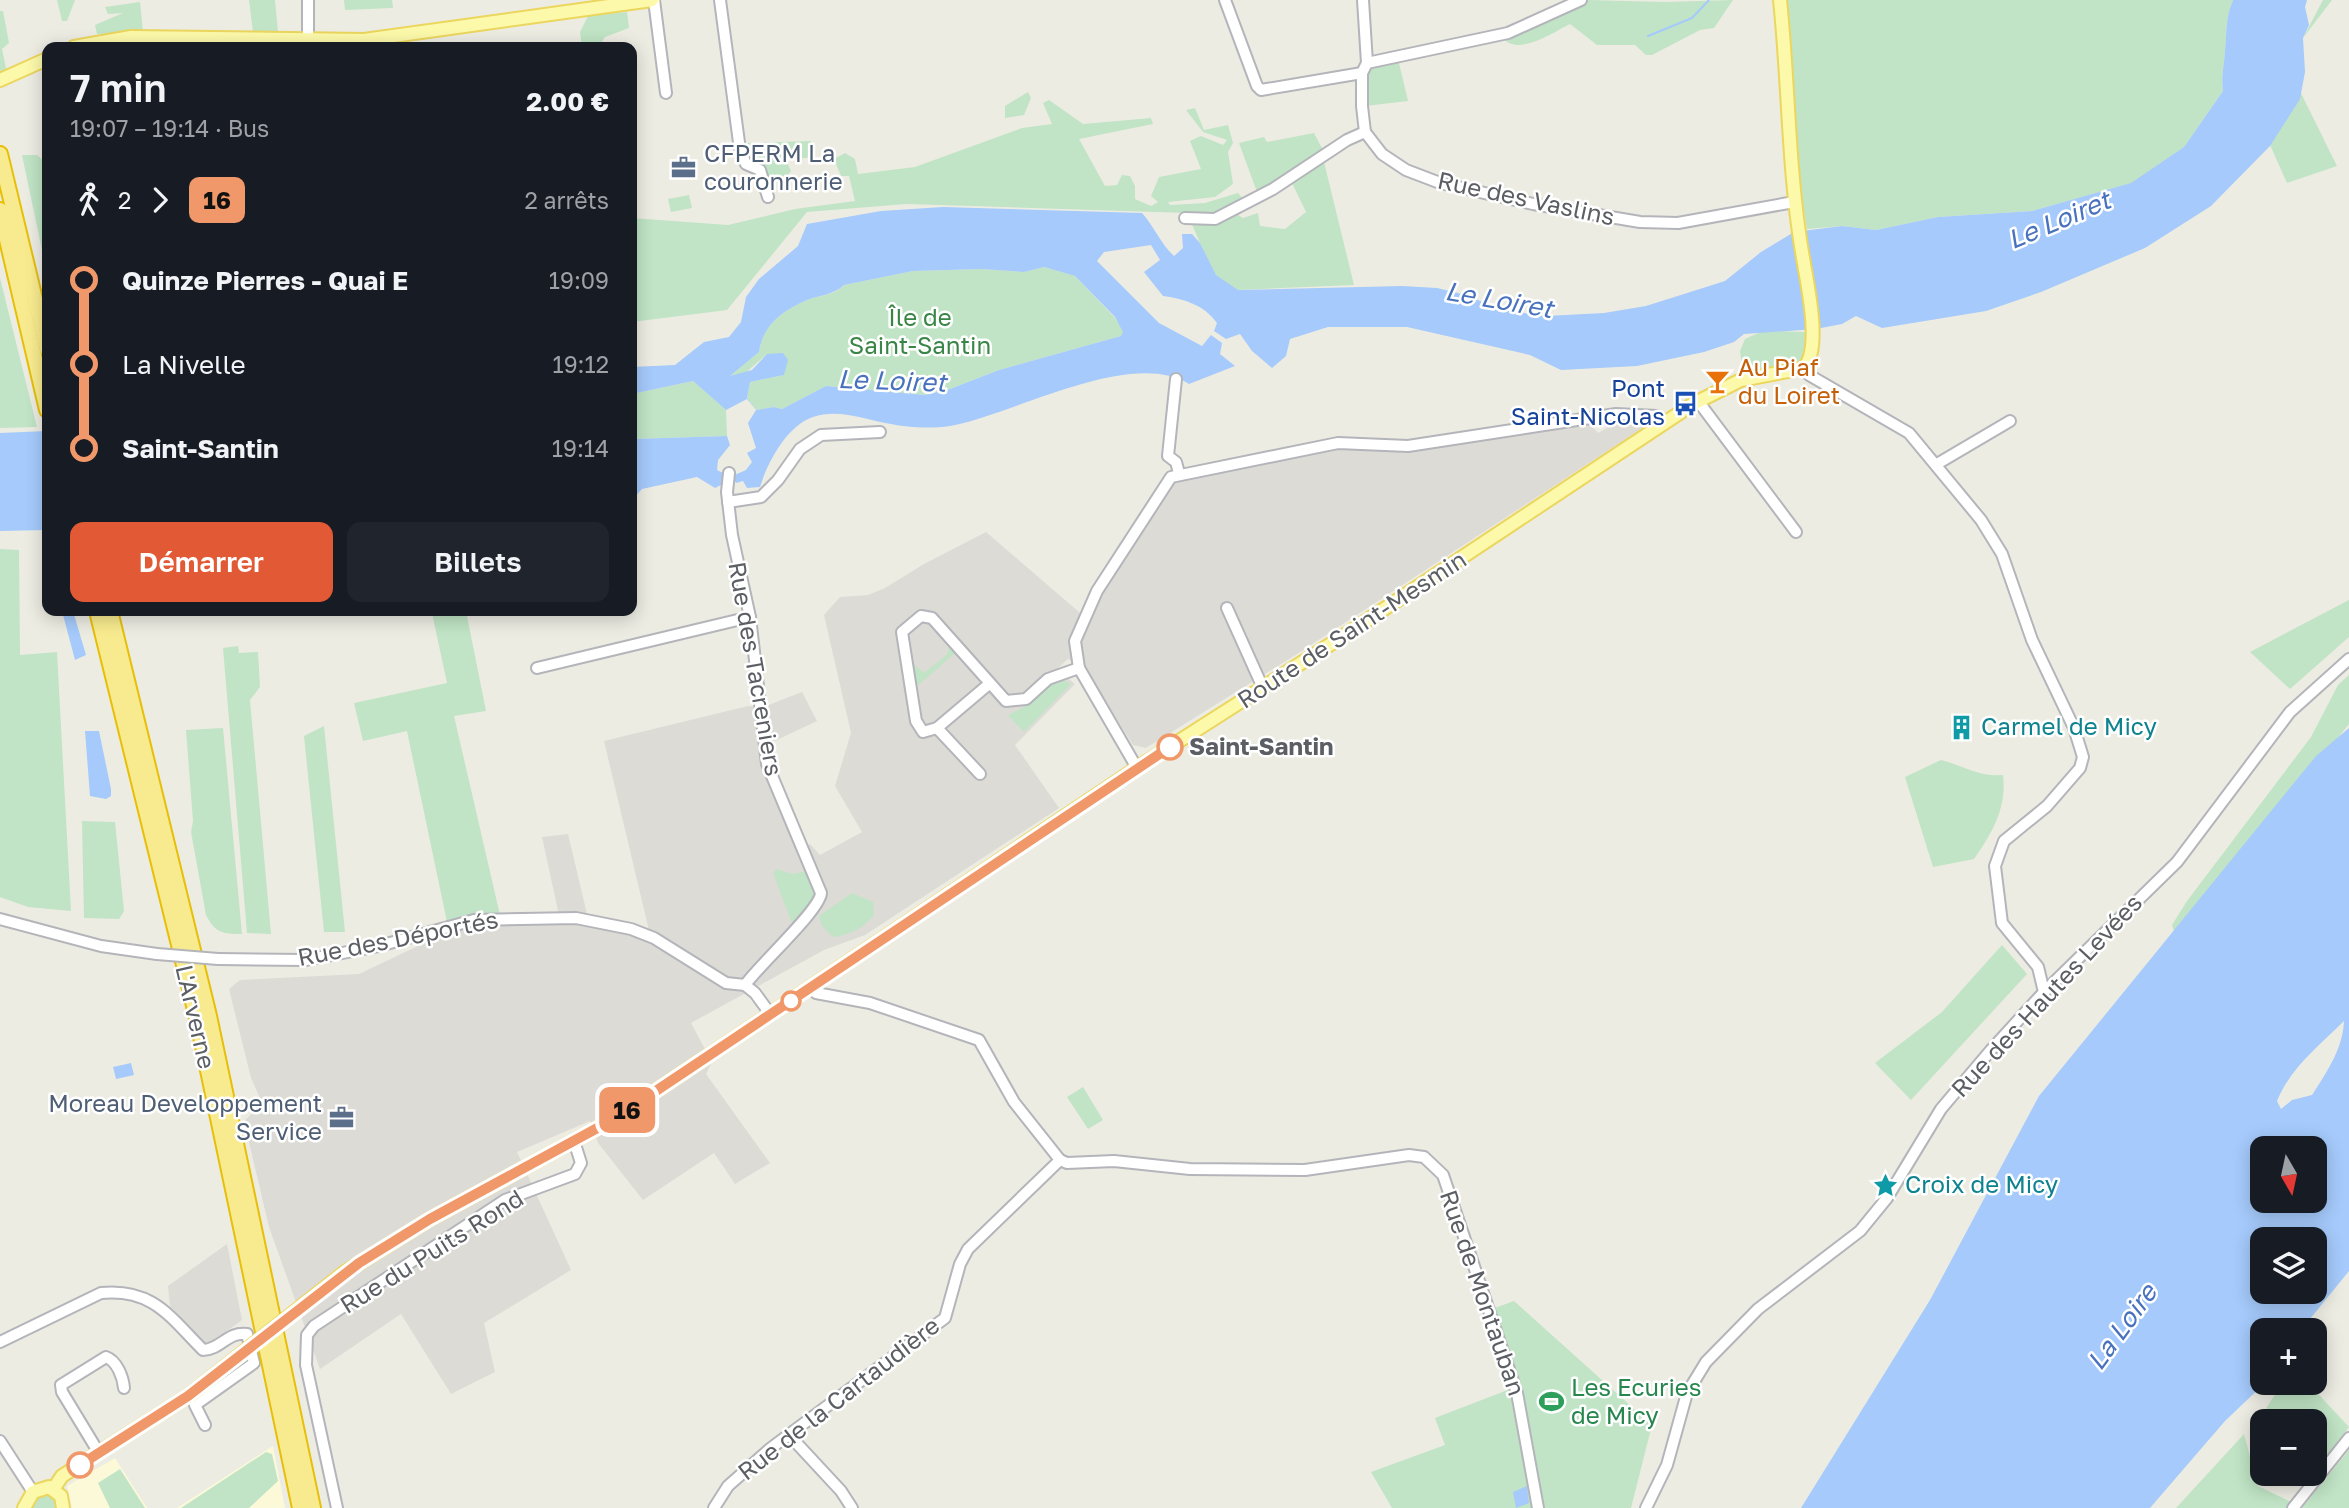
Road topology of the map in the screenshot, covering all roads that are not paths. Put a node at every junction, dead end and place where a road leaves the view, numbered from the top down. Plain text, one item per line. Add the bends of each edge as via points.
1 (308, 0) edge
2 (653, 0) edge
3 (720, 0) edge
4 (1225, 0) edge
5 (1363, 0) edge
6 (1580, 0) edge
7 (1780, 0) edge
8 (308, 39) junction
9 (102, 42) edge
10 (42, 61) edge
11 (1364, 68) junction
12 (0, 80) edge
13 (666, 93) dead end
14 (1365, 132) junction
15 (0, 154) edge
16 (768, 197) dead end
17 (1795, 208) junction
18 (0, 210) edge
19 (1185, 218) dead end
20 (42, 328) edge
21 (1804, 368) junction
22 (1176, 379) dead end
23 (42, 388) edge
24 (1698, 401) junction
25 (2010, 421) dead end
26 (1667, 422) junction
27 (880, 432) dead end
28 (1937, 464) junction
29 (1179, 473) junction
30 (728, 478) dead end
31 (728, 502) junction
32 (1796, 532) dead end
33 (1227, 608) dead end
34 (98, 616) edge
35 (111, 616) edge
36 (750, 617) junction
37 (2349, 659) edge
38 (537, 668) dead end
39 (1079, 668) junction
40 (989, 684) junction
41 (1263, 688) junction
42 (937, 728) junction
43 (1137, 768) junction
44 (980, 774) dead end
45 (0, 919) edge
46 (745, 985) junction
47 (811, 988) junction
48 (2044, 992) junction
49 (771, 1014) junction
50 (574, 1141) junction
51 (1060, 1160) junction
52 (0, 1342) edge
53 (124, 1388) dead end
54 (205, 1425) dead end
55 (789, 1435) junction
56 (2349, 1437) edge
57 (0, 1441) edge
58 (99, 1453) junction
59 (54, 1488) junction
60 (33, 1492) junction
61 (24, 1508) edge
62 (63, 1508) edge
63 (300, 1508) edge
64 (313, 1508) edge
65 (337, 1508) edge
66 (714, 1508) edge
67 (852, 1508) edge
68 (1538, 1508) edge
69 (1646, 1508) edge
70 (2292, 1508) edge

1 - 8 street
2 - 8 main road via 389,38
2 - 13 street
3 - 16 street via 740,150 746,164 760,170
4 - 11 street via 1261,90
5 - 11 street
6 - 11 street via 1508,33
7 - 17 main road
8 - 9 main road via 131,37
10 - 12 main road
11 - 14 street
14 - 17 street, Rue des Vaslins via 1390,161 1432,181 1533,204 1640,222 1678,223
14 - 19 street via 1215,219
15 - 20 highway
17 - 21 main road via 1808,285 1812,347
18 - 23 highway
21 - 24 main road via 1741,380
21 - 28 street via 1909,433
22 - 29 street via 1168,456
24 - 26 main road
24 - 32 street
25 - 28 street
26 - 29 street via 1657,416 1616,414 1408,446 1326,445
26 - 41 main road, Route de Saint-Mesmin
27 - 31 street via 821,435 800,449 761,497
28 - 48 street via 2002,554 2032,640 2083,757 2080,768 2047,806 2004,841 1995,866 2001,923 2038,967
29 - 39 street via 1168,480 1089,604 1076,640
30 - 31 street, Rue des Tacreniers
31 - 36 street, Rue des Tacreniers
33 - 41 street
34 - 63 highway, L'Arverne via 197,1018
35 - 64 highway, L'Arverne via 209,1016
36 - 38 street
36 - 46 street, Rue des Tacreniers via 766,764 821,893 816,909
37 - 48 street, Rue des Hautes Levées via 2290,712 2176,862
39 - 40 street via 1048,679 1026,699 1017,701 1006,701
39 - 43 street
40 - 42 street
40 - 42 street via 932,618 917,619 901,636 916,721 923,732
41 - 43 main road, Route de Saint-Mesmin
42 - 44 street
43 - 47 main road, Route de Saint-Mesmin
45 - 46 street, Rue des Déportés, bridge via 101,946 157,954 306,960 368,949 474,920 549,917 631,929 726,982
46 - 49 street, Rue des Déportés
47 - 49 main road, Route de Saint-Mesmin
47 - 51 street via 979,1040 1014,1102
48 - 69 street, Rue des Hautes Levées via 1941,1109 1887,1198 1860,1231 1758,1310 1706,1362 1687,1393 1667,1465
49 - 50 main road, Route de Saint-Mesmin
50 - 58 main road, Route de Saint-Mesmin, bridge via 430,1219 345,1272 188,1396
50 - 65 street, Rue du Puits Rond via 581,1163 575,1174 505,1200 307,1335 306,1365
51 - 55 street, Rue de la Cartaudière via 968,1249 945,1318
51 - 68 street, Rue de Montauban via 1286,1170 1409,1155 1431,1162 1447,1186 1514,1384
52 - 54 street via 101,1293 114,1292 160,1305 203,1350 235,1333 247,1334 254,1363 195,1405
53 - 58 street via 123,1378 106,1357 61,1385
55 - 66 street, Rue de la Cartaudière via 728,1486
55 - 67 street
56 - 70 street
57 - 60 street
58 - 59 main road, Route de Saint-Mesmin via 62,1476
59 - 60 main road
59 - 62 main road via 63,1499
60 - 61 main road

